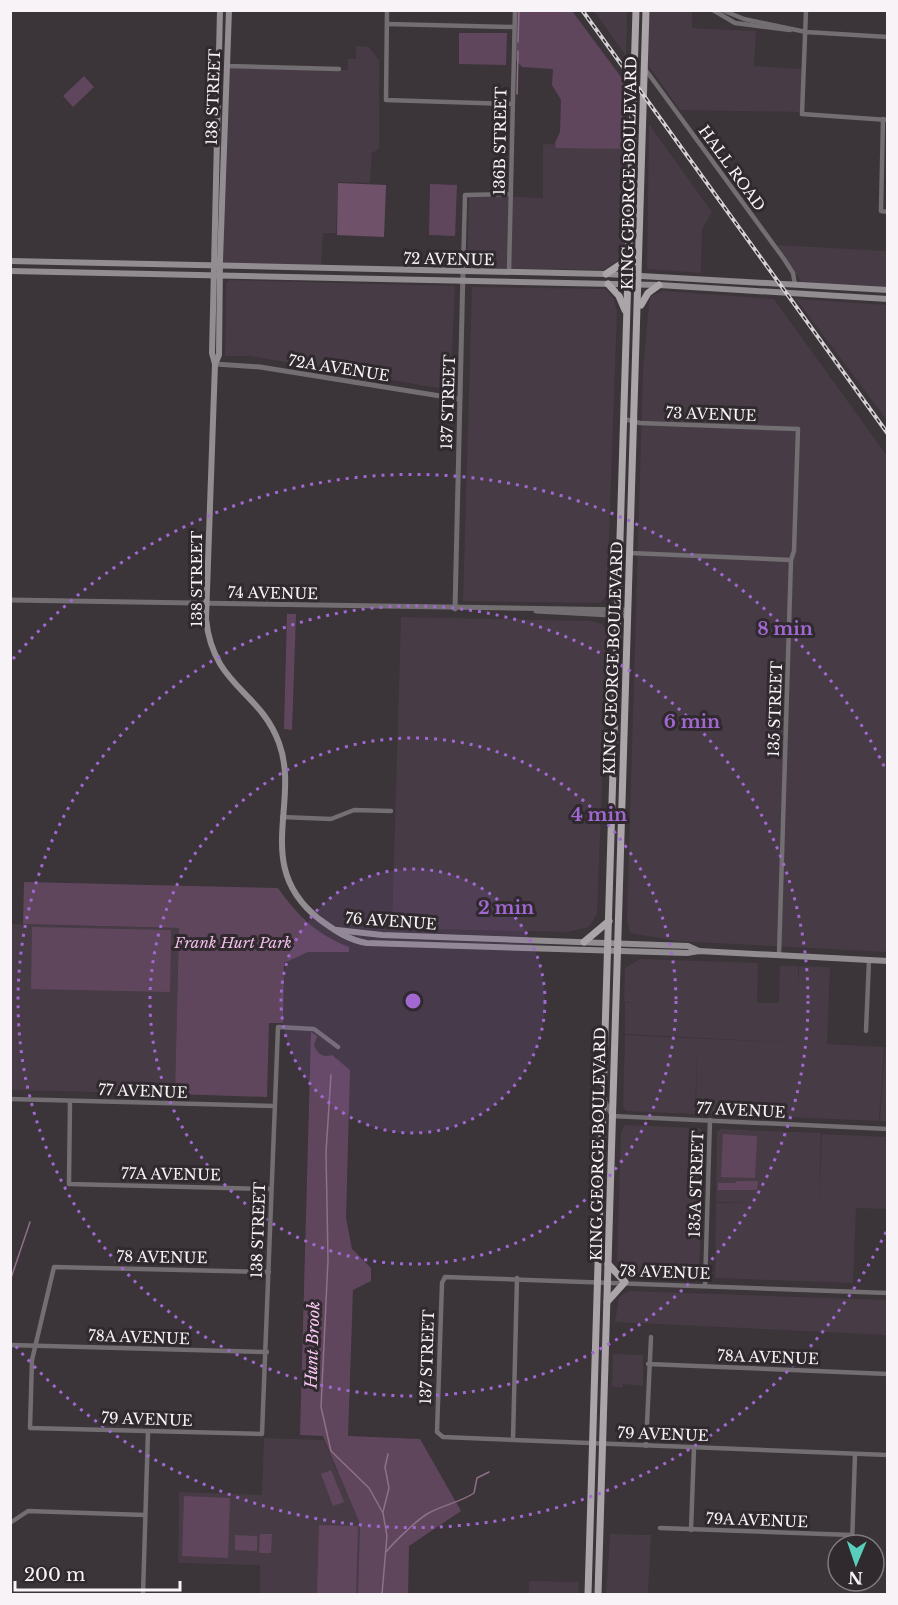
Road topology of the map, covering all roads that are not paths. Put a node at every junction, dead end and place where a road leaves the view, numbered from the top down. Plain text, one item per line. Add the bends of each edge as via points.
1 (220, 10) edge
2 (229, 10) edge
3 (387, 10) edge
4 (515, 10) edge
5 (636, 10) edge
6 (646, 10) edge
7 (713, 10) edge
8 (723, 10) edge
9 (806, 10) edge
10 (387, 24) junction
11 (514, 27) junction
12 (795, 30) junction
13 (806, 32) junction
14 (888, 37) edge
15 (635, 55) junction
16 (227, 66) junction
17 (339, 69) dead end
18 (645, 69) junction
19 (512, 104) junction
20 (885, 120) edge
21 (511, 194) junction
22 (888, 212) edge
23 (627, 253) junction
24 (10, 261) edge
25 (212, 266) junction
26 (220, 266) junction
27 (10, 271) edge
28 (463, 271) junction
29 (509, 272) junction
30 (216, 274) junction
31 (606, 274) junction
32 (627, 275) junction
33 (640, 276) junction
34 (463, 281) junction
35 (608, 284) junction
36 (627, 285) junction
37 (640, 285) junction
38 (659, 285) junction
39 (795, 285) junction
40 (888, 290) edge
41 (888, 299) edge
42 (639, 310) junction
43 (626, 313) junction
44 (215, 363) junction
45 (459, 399) junction
46 (624, 419) junction
47 (634, 421) junction
48 (798, 429) joint
49 (622, 488) junction
50 (630, 553) junction
51 (791, 560) junction
52 (10, 600) edge
53 (206, 603) junction
54 (455, 609) junction
55 (618, 613) junction
56 (628, 613) junction
57 (391, 811) dead end
58 (282, 818) junction
59 (609, 921) junction
60 (337, 930) junction
61 (431, 936) junction
62 (584, 942) junction
63 (367, 943) junction
64 (612, 947) junction
65 (779, 955) junction
66 (869, 960) junction
67 (888, 961) edge
68 (866, 1031) dead end
69 (338, 1047) dead end
70 (10, 1099) edge
71 (604, 1099) junction
72 (70, 1101) junction
73 (275, 1106) junction
74 (612, 1116) junction
75 (711, 1120) junction
76 (888, 1129) edge
77 (272, 1189) junction
78 (608, 1264) junction
79 (269, 1272) junction
80 (443, 1278) joint
81 (517, 1278) junction
82 (598, 1281) junction
83 (608, 1282) junction
84 (625, 1282) junction
85 (705, 1285) junction
86 (888, 1293) edge
87 (607, 1302) junction
88 (651, 1337) dead end
89 (10, 1346) edge
90 (35, 1346) junction
91 (267, 1352) junction
92 (648, 1364) junction
93 (888, 1374) edge
94 (148, 1431) junction
95 (262, 1434) joint
96 (438, 1436) joint
97 (513, 1439) junction
98 (593, 1442) junction
99 (603, 1444) junction
100 (646, 1446) junction
101 (694, 1448) junction
102 (855, 1454) junction
103 (888, 1455) edge
104 (146, 1515) junction
105 (10, 1522) edge
106 (660, 1528) dead end
107 (691, 1530) junction
108 (852, 1533) edge
109 (826, 1534) edge
110 (143, 1594) edge
111 (588, 1594) edge
112 (598, 1594) edge

1 - 25 main road, 138 STREET
2 - 16 main road, 138 STREET
3 - 10 street
4 - 11 street, 136B STREET
5 - 15 main road, KING GEORGE BOULEVARD
6 - 18 main road, KING GEORGE BOULEVARD
7 - 12 street via 724,19 746,26
8 - 12 street via 735,17
9 - 13 street
10 - 11 street
10 - 19 street via 386,100
11 - 19 street, 136B STREET
12 - 13 street
13 - 14 street
13 - 20 street via 802,114
15 - 18 main road
15 - 23 main road, KING GEORGE BOULEVARD
16 - 17 street
16 - 26 main road, 138 STREET
18 - 33 main road, KING GEORGE BOULEVARD
18 - 39 street, HALL ROAD via 784,259
19 - 21 street, 136B STREET
20 - 22 street via 881,211
21 - 28 street, 137 STREET via 465,195
21 - 29 street, 136B STREET
23 - 31 main road via 624,262
23 - 32 main road, KING GEORGE BOULEVARD
24 - 25 main road, 72 AVENUE
25 - 26 main road, 72 AVENUE
25 - 30 main road, 138 STREET
26 - 28 main road, 72 AVENUE
26 - 30 main road, 138 STREET
27 - 30 main road, 72 AVENUE
28 - 29 main road, 72 AVENUE
28 - 34 street, 137 STREET
29 - 31 main road, 72 AVENUE
30 - 34 main road, 72 AVENUE
30 - 44 main road, 138 STREET via 219,355
31 - 32 main road, 72 AVENUE
32 - 33 main road, 72 AVENUE
32 - 36 main road, KING GEORGE BOULEVARD
33 - 37 main road, KING GEORGE BOULEVARD
33 - 39 main road, 72 AVENUE
34 - 35 main road, 72 AVENUE
34 - 45 street, 137 STREET
35 - 36 main road, 72 AVENUE
35 - 43 main road via 619,296
36 - 37 main road, 72 AVENUE
36 - 43 main road, KING GEORGE BOULEVARD
37 - 38 main road, 72 AVENUE
37 - 42 main road, KING GEORGE BOULEVARD
38 - 41 main road, 72 AVENUE
38 - 42 main road via 648,293
39 - 40 main road, 72 AVENUE
42 - 47 main road, KING GEORGE BOULEVARD
43 - 46 main road, KING GEORGE BOULEVARD
44 - 45 street, 72A AVENUE
44 - 53 main road, 138 STREET
45 - 54 street, 137 STREET
46 - 47 street, 73 AVENUE
46 - 49 main road, KING GEORGE BOULEVARD
47 - 48 street, 73 AVENUE
47 - 50 main road, KING GEORGE BOULEVARD
48 - 51 street, 135 STREET
49 - 50 main road via 627,503 626,549
49 - 55 main road, KING GEORGE BOULEVARD
50 - 51 street
50 - 56 main road, KING GEORGE BOULEVARD
51 - 65 street, 135 STREET
52 - 53 street, 74 AVENUE
53 - 54 street, 74 AVENUE
53 - 58 main road, 138 STREET via 209,642 217,663 266,719 279,743 283,765
54 - 55 street, 74 AVENUE
55 - 56 street, 74 AVENUE
55 - 59 main road, KING GEORGE BOULEVARD
56 - 64 main road, KING GEORGE BOULEVARD
57 - 58 street via 354,810 332,819
58 - 60 main road, 138 STREET via 282,856 293,889 316,916
59 - 62 main road
59 - 64 main road, KING GEORGE BOULEVARD
60 - 61 main road, 76 AVENUE
60 - 63 main road, 76 AVENUE via 350,940
61 - 62 main road, 76 AVENUE
61 - 63 main road via 420,940 373,939
62 - 64 main road, 76 AVENUE
63 - 64 main road, 76 AVENUE
64 - 65 main road, 76 AVENUE
64 - 71 main road, KING GEORGE BOULEVARD
64 - 74 main road, KING GEORGE BOULEVARD
65 - 66 main road, 76 AVENUE
66 - 67 main road, 76 AVENUE
66 - 68 street
69 - 73 street, 138 STREET via 314,1029 278,1027
70 - 72 street, 77 AVENUE
71 - 74 street
71 - 82 main road, KING GEORGE BOULEVARD
72 - 73 street, 77 AVENUE
72 - 77 street, 77A AVENUE via 69,1184
73 - 77 street, 138 STREET
74 - 75 street, 77 AVENUE
74 - 78 main road, KING GEORGE BOULEVARD
75 - 76 street, 77 AVENUE
75 - 85 street, 135A STREET
77 - 79 street, 138 STREET
78 - 83 main road, KING GEORGE BOULEVARD
78 - 84 main road
79 - 90 street, 78 AVENUE via 54,1267
79 - 91 street, 138 STREET
80 - 81 street, 78 AVENUE
80 - 96 street, 137 STREET
81 - 82 street, 78 AVENUE
81 - 97 street
82 - 83 street, 78 AVENUE
82 - 98 main road, KING GEORGE BOULEVARD
83 - 84 street, 78 AVENUE
83 - 87 main road, KING GEORGE BOULEVARD
84 - 85 street, 78 AVENUE
84 - 87 main road
85 - 86 street, 78 AVENUE
87 - 99 main road, KING GEORGE BOULEVARD
88 - 92 street
89 - 90 street, 78A AVENUE
90 - 91 street, 78A AVENUE
90 - 94 street, 79 AVENUE via 30,1428
91 - 95 street, 138 STREET
92 - 93 street, 78A AVENUE
92 - 100 street
94 - 95 street, 79 AVENUE
94 - 104 street
96 - 97 street, 79 AVENUE
97 - 98 street, 79 AVENUE
98 - 99 street, 79 AVENUE
98 - 111 main road, KING GEORGE BOULEVARD
99 - 100 street, 79 AVENUE
99 - 112 main road, KING GEORGE BOULEVARD
100 - 101 street, 79 AVENUE
101 - 102 street, 79 AVENUE
101 - 107 street
102 - 103 street, 79 AVENUE
102 - 108 street
104 - 105 street via 28,1511
104 - 110 street
106 - 107 street, 79A AVENUE
107 - 109 street, 79A AVENUE

